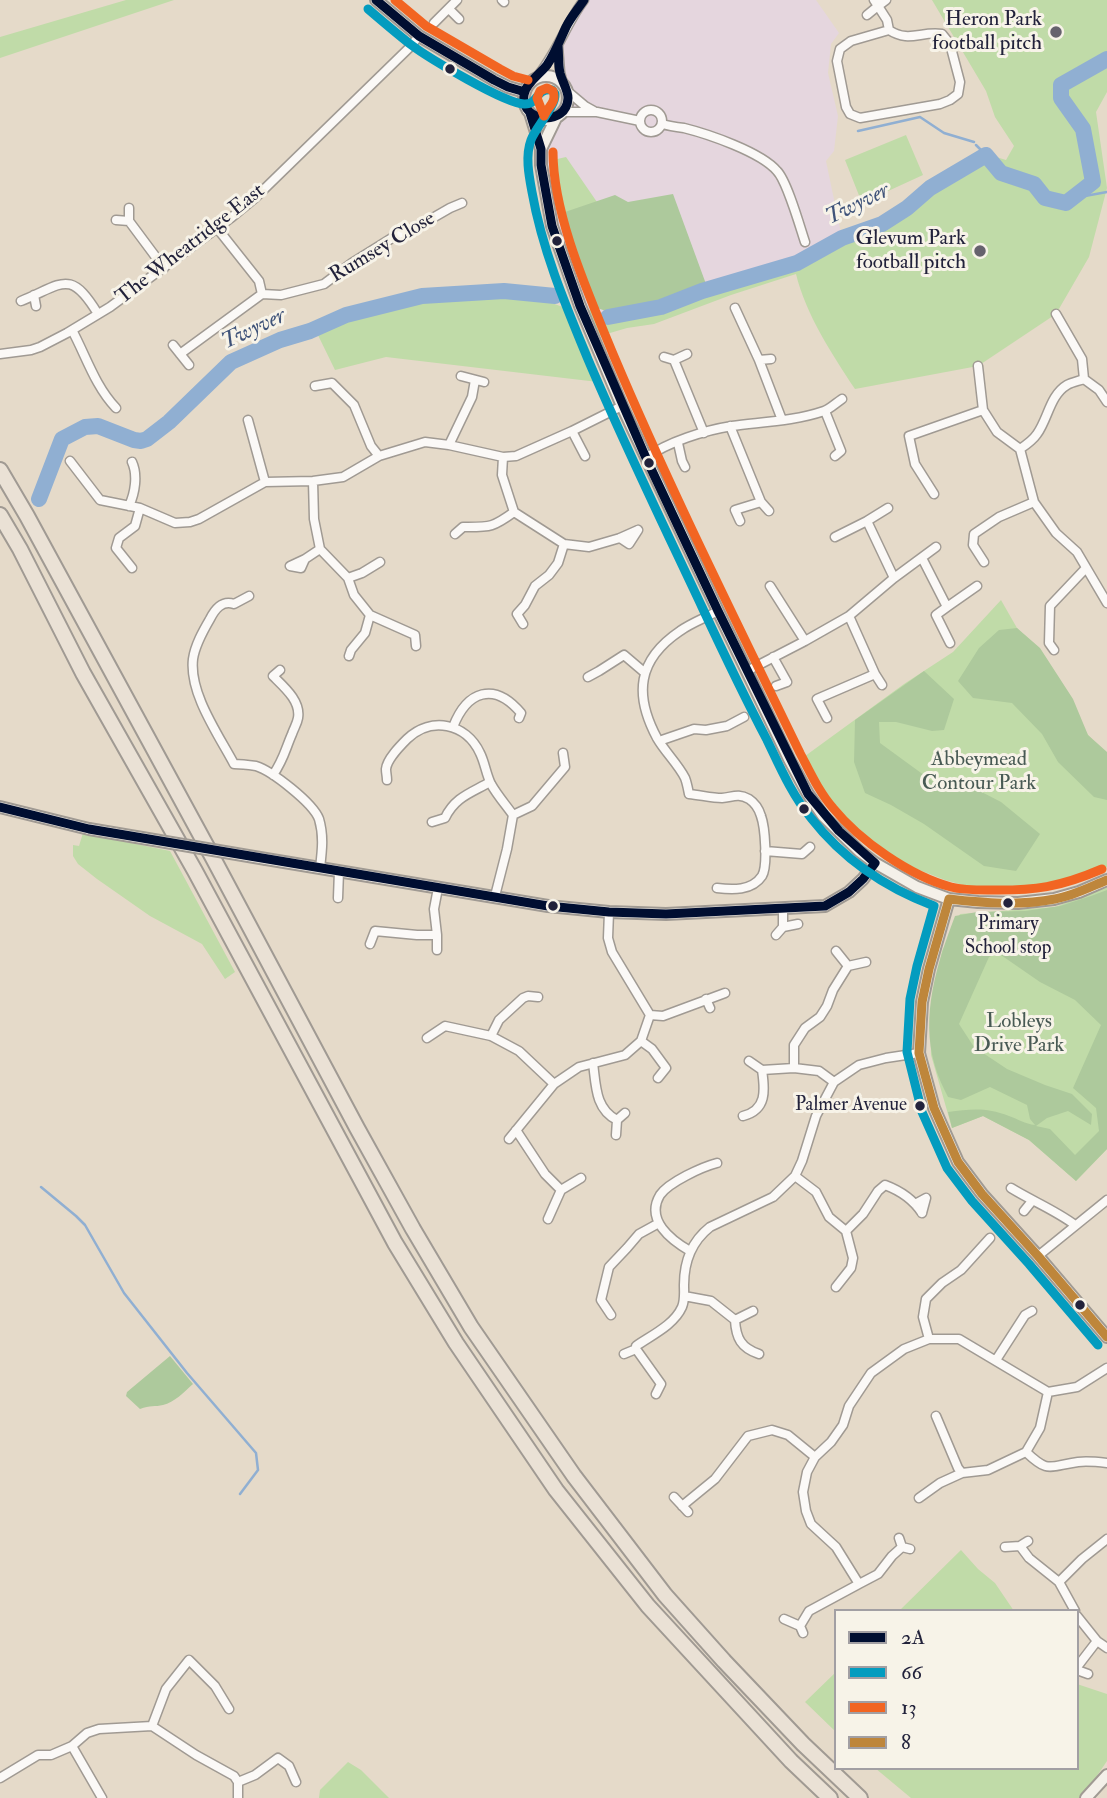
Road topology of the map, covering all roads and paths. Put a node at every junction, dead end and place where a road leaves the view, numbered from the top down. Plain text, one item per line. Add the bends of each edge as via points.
1 (376, 0) edge
2 (457, 0) edge
3 (584, 0) edge
4 (886, 0) edge
5 (876, 3) edge
6 (449, 9) junction
7 (867, 15) dead end
8 (459, 19) dead end
9 (434, 23) dead end
10 (889, 30) junction
11 (419, 36) junction
12 (558, 46) junction
13 (536, 78) junction
14 (565, 87) junction
15 (525, 92) junction
16 (597, 112) junction
17 (530, 113) junction
18 (559, 115) junction
19 (640, 121) junction
20 (662, 124) junction
21 (541, 149) junction
22 (462, 203) dead end
23 (129, 208) dead end
24 (116, 220) dead end
25 (128, 221) junction
26 (217, 228) junction
27 (805, 242) dead end
28 (164, 268) junction
29 (262, 294) junction
30 (34, 295) junction
31 (21, 301) dead end
32 (36, 306) dead end
33 (735, 308) dead end
34 (98, 314) junction
35 (1056, 314) dead end
36 (72, 330) junction
37 (173, 345) dead end
38 (0, 354) edge
39 (180, 354) junction
40 (687, 354) dead end
41 (664, 357) dead end
42 (771, 359) dead end
43 (674, 360) junction
44 (759, 360) junction
45 (189, 365) dead end
46 (978, 366) dead end
47 (461, 376) dead end
48 (1084, 379) junction
49 (315, 386) dead end
50 (842, 399) dead end
51 (1107, 402) edge
52 (622, 406) junction
53 (116, 408) dead end
54 (983, 410) junction
55 (825, 411) junction
56 (248, 419) dead end
57 (782, 421) junction
58 (730, 426) junction
59 (572, 431) junction
60 (704, 433) junction
61 (678, 443) junction
62 (449, 445) junction
63 (1020, 449) junction
64 (379, 456) junction
65 (585, 456) dead end
66 (835, 456) dead end
67 (503, 457) junction
68 (646, 458) junction
69 (69, 461) dead end
70 (132, 462) dead end
71 (681, 464) dead end
72 (0, 470) edge
73 (313, 481) junction
74 (265, 482) junction
75 (934, 494) dead end
76 (761, 502) junction
77 (1034, 502) junction
78 (129, 506) junction
79 (140, 508) junction
80 (888, 508) dead end
81 (769, 511) dead end
82 (514, 512) junction
83 (0, 515) edge
84 (740, 521) dead end
85 (867, 521) junction
86 (638, 530) dead end
87 (965, 530) dead end
88 (455, 534) dead end
89 (974, 534) junction
90 (835, 537) dead end
91 (564, 544) junction
92 (936, 547) dead end
93 (320, 549) junction
94 (922, 558) junction
95 (305, 559) dead end
96 (380, 562) dead end
97 (984, 562) dead end
98 (132, 568) dead end
99 (1086, 568) junction
100 (348, 578) junction
101 (894, 578) junction
102 (770, 586) dead end
103 (977, 586) dead end
104 (249, 596) dead end
105 (1107, 603) edge
106 (947, 607) junction
107 (718, 611) junction
108 (370, 615) junction
109 (849, 616) junction
110 (523, 624) dead end
111 (805, 641) junction
112 (950, 643) dead end
113 (416, 646) dead end
114 (1054, 650) dead end
115 (348, 651) dead end
116 (773, 657) junction
117 (747, 671) junction
118 (644, 672) junction
119 (875, 674) junction
120 (274, 676) dead end
121 (588, 677) dead end
122 (882, 685) dead end
123 (776, 686) dead end
124 (744, 717) dead end
125 (519, 718) dead end
126 (827, 719) dead end
127 (453, 727) junction
128 (659, 741) junction
129 (563, 753) dead end
130 (565, 767) junction
131 (574, 770) dead end
132 (273, 775) junction
133 (387, 780) dead end
134 (490, 782) junction
135 (0, 807) edge
136 (513, 815) junction
137 (432, 822) dead end
138 (810, 847) dead end
139 (765, 851) junction
140 (875, 863) junction
141 (320, 868) junction
142 (339, 871) junction
143 (1107, 880) edge
144 (438, 888) junction
145 (716, 888) dead end
146 (495, 897) junction
147 (338, 898) dead end
148 (949, 899) junction
149 (783, 909) junction
150 (609, 912) junction
151 (798, 923) dead end
152 (367, 924) dead end
153 (783, 927) junction
154 (375, 931) junction
155 (437, 935) junction
156 (776, 936) dead end
157 (370, 944) dead end
158 (438, 950) dead end
159 (836, 951) dead end
160 (866, 962) dead end
161 (848, 967) junction
162 (725, 993) dead end
163 (538, 997) dead end
164 (706, 999) junction
165 (710, 1008) dead end
166 (650, 1015) junction
167 (442, 1016) dead end
168 (445, 1026) junction
169 (491, 1036) junction
170 (427, 1038) dead end
171 (640, 1041) junction
172 (919, 1053) junction
173 (749, 1061) dead end
174 (593, 1063) junction
175 (794, 1068) junction
176 (762, 1070) junction
177 (658, 1078) dead end
178 (834, 1082) junction
179 (554, 1084) junction
180 (625, 1113) dead end
181 (747, 1115) dead end
182 (617, 1120) junction
183 (516, 1130) junction
184 (615, 1135) dead end
185 (509, 1139) dead end
186 (700, 1157) dead end
187 (717, 1163) dead end
188 (704, 1167) junction
189 (883, 1174) dead end
190 (795, 1177) junction
191 (581, 1178) dead end
192 (885, 1185) junction
193 (1010, 1188) dead end
194 (561, 1190) junction
195 (1107, 1200) edge
196 (1032, 1201) junction
197 (1024, 1211) dead end
198 (922, 1213) dead end
199 (548, 1219) dead end
200 (659, 1223) junction
201 (1075, 1225) junction
202 (846, 1231) junction
203 (990, 1238) dead end
204 (690, 1251) junction
205 (1038, 1256) junction
206 (836, 1287) dead end
207 (684, 1296) junction
208 (610, 1311) dead end
209 (753, 1311) dead end
210 (1032, 1311) dead end
211 (735, 1320) junction
212 (1107, 1337) edge
213 (929, 1339) junction
214 (636, 1349) junction
215 (748, 1350) junction
216 (624, 1353) dead end
217 (759, 1354) dead end
218 (739, 1356) dead end
219 (996, 1360) junction
220 (1107, 1368) edge
221 (670, 1378) dead end
222 (661, 1384) junction
223 (1048, 1392) junction
224 (656, 1394) dead end
225 (942, 1420) dead end
226 (1026, 1452) junction
227 (815, 1457) junction
228 (1107, 1463) edge
229 (962, 1473) junction
230 (674, 1497) dead end
231 (919, 1498) dead end
232 (1107, 1539) edge
233 (904, 1545) dead end
234 (1005, 1547) dead end
235 (1059, 1582) junction
236 (859, 1584) junction
237 (1074, 1609) edge
238 (1079, 1618) edge
239 (784, 1619) dead end
240 (1097, 1641) junction
241 (1107, 1648) edge
242 (1079, 1665) edge
243 (1079, 1669) edge
244 (1088, 1674) dead end
245 (229, 1709) dead end
246 (152, 1727) junction
247 (72, 1746) junction
248 (1107, 1776) edge
249 (0, 1778) edge
250 (296, 1782) dead end
251 (238, 1783) junction
252 (102, 1798) edge
253 (238, 1798) edge
254 (830, 1798) edge
255 (860, 1798) edge
256 (1086, 1798) edge

1 - 11 street
2 - 6 street
3 - 12 street
4 - 5 street
5 - 7 street
5 - 10 street
6 - 8 street
6 - 9 street
10 - 10 street via 906,37 942,34 950,44 960,82 958,94 940,104 860,118 850,114 837,61 840,49
11 - 15 street via 494,80
11 - 26 street, The Wheatridge East via 255,198
12 - 13 street
12 - 14 street
13 - 14 street via 550,76
13 - 15 street
14 - 16 street
14 - 18 street via 567,102
15 - 17 street
16 - 18 street
16 - 19 street
17 - 18 street via 543,120
17 - 21 street
18 - 21 street
19 - 20 street via 648,132
19 - 20 street via 645,112 654,110
20 - 27 street via 711,137 767,162 779,173
21 - 52 street via 552,226
22 - 29 street, Rumsey Close via 392,238 324,284 281,295
23 - 25 street
24 - 25 street
25 - 28 street
26 - 28 street, The Wheatridge East
26 - 29 street via 258,281
28 - 34 street, The Wheatridge East
29 - 39 street
30 - 31 street
30 - 32 street
30 - 34 street via 71,284 87,296
33 - 44 street via 739,327
34 - 36 street, The Wheatridge East
35 - 48 street via 1082,359
36 - 38 street, The Wheatridge East via 40,347
36 - 53 street via 96,380 112,396
37 - 39 street
39 - 45 street
40 - 43 street
41 - 43 street
42 - 44 street
43 - 60 street
44 - 57 street
46 - 54 street
47 - 62 street via 479,381
48 - 51 street
48 - 63 street via 1067,385 1056,396 1036,436
49 - 64 street via 332,383 354,405
50 - 55 street
52 - 59 street
52 - 68 street
54 - 63 street via 997,432
54 - 75 street via 905,435 915,464
55 - 57 street
55 - 66 street via 841,451
56 - 74 street via 247,430
57 - 58 street
58 - 60 street
58 - 76 street
59 - 65 street
59 - 67 street via 516,456
60 - 61 street
61 - 68 street
61 - 71 street
62 - 64 street via 425,442
62 - 67 street
63 - 77 street
64 - 73 street via 343,477
67 - 82 street via 502,475
68 - 107 street
69 - 78 street via 100,500
70 - 78 street via 136,470
72 - 255 highway via 363,1139 471,1328 574,1476 666,1595 803,1744
73 - 74 street
73 - 93 street
74 - 79 street via 190,522 168,522
76 - 81 street
76 - 84 street via 735,510
77 - 89 street
77 - 99 street
78 - 79 street
79 - 98 street via 135,526 119,538 116,548
80 - 85 street
82 - 88 street via 495,525 463,527
82 - 91 street
83 - 254 highway via 376,1209 456,1343 556,1490 648,1606
85 - 90 street
85 - 101 street
86 - 91 street via 589,547
87 - 89 street
89 - 97 street via 973,545
91 - 110 street via 558,563 535,586 517,614
92 - 94 street
93 - 95 street
93 - 100 street
94 - 101 street
94 - 106 street
96 - 100 street
99 - 105 street
99 - 114 street via 1048,606 1049,643
100 - 108 street via 354,595
101 - 109 street
102 - 111 street
103 - 106 street
104 - 132 street via 234,604 223,603 214,612 193,657 192,676 234,764 258,766
106 - 112 street via 936,615
107 - 117 street
107 - 118 street via 680,631 659,649
108 - 113 street via 415,635
108 - 115 street via 365,633
109 - 111 street
109 - 119 street
111 - 116 street
116 - 117 street
116 - 123 street via 787,682
117 - 140 street via 808,794 832,825
118 - 121 street via 624,655
118 - 128 street via 643,697
119 - 122 street
119 - 126 street via 817,699
120 - 132 street via 303,715
124 - 128 street via 727,726 694,729
125 - 127 street via 521,713 513,704 492,692 464,706
127 - 133 street via 432,725 409,737 382,767
127 - 134 street via 475,745
128 - 139 street via 685,778 689,794 721,798 738,794 756,804 763,819
129 - 130 street
130 - 131 street
130 - 136 street via 532,806
132 - 141 street via 318,815 323,837
134 - 136 street
134 - 137 street via 451,806 448,821
135 - 141 street, bridge via 85,828
136 - 146 street
138 - 139 street via 802,854
139 - 145 street via 763,874 757,881 743,889
140 - 148 street
140 - 149 street via 849,892 825,906
141 - 142 street
142 - 144 street
142 - 147 street
143 - 148 street via 1054,899 1018,903
144 - 146 street
144 - 155 street via 434,909
146 - 150 street
148 - 172 street via 922,1002
149 - 150 street
149 - 153 street
150 - 166 street via 612,952
151 - 153 street
152 - 154 street
153 - 156 street
154 - 155 street
154 - 157 street
155 - 158 street
159 - 161 street
160 - 161 street
161 - 175 street via 820,1017 805,1028 794,1045
162 - 164 street
163 - 169 street via 523,998 499,1020
164 - 165 street
164 - 166 street via 663,1016
166 - 171 street
167 - 168 street
168 - 169 street
168 - 170 street
169 - 179 street via 519,1051
171 - 174 street via 625,1055
171 - 177 street via 652,1049 667,1071
172 - 178 street via 859,1065
172 - 205 street via 934,1108 958,1162
173 - 176 street
174 - 179 street
174 - 182 street via 598,1102
175 - 176 street
175 - 178 street via 819,1071
176 - 181 street via 762,1102
178 - 190 street via 816,1116
179 - 183 street
180 - 182 street
182 - 184 street
183 - 185 street
183 - 194 street
186 - 188 street
187 - 188 street
188 - 200 street via 660,1195
189 - 192 street
190 - 202 street via 816,1192 829,1217
190 - 204 street via 773,1197 710,1227
191 - 194 street
192 - 198 street via 898,1190
192 - 202 street
193 - 196 street
194 - 199 street
195 - 201 street
196 - 197 street
196 - 201 street
200 - 204 street
200 - 208 street via 639,1234 609,1267 596,1299
201 - 205 street
202 - 206 street via 853,1258
203 - 213 street via 926,1299 923,1317
204 - 207 street
205 - 212 street
207 - 211 street via 710,1301
207 - 214 street via 673,1321
209 - 211 street
210 - 219 street
211 - 215 street via 736,1337
213 - 219 street via 959,1339
213 - 227 street via 904,1349 871,1373 849,1406 843,1425
214 - 216 street
214 - 222 street
215 - 217 street
215 - 218 street
219 - 223 street
220 - 223 street via 1077,1387
221 - 222 street
222 - 224 street
223 - 226 street via 1040,1428
225 - 229 street
226 - 228 street via 1040,1465
226 - 229 street via 988,1470
227 - 230 street via 788,1435 772,1430 748,1436 685,1509
227 - 236 street via 803,1492 806,1511 811,1524 836,1547
229 - 231 street
232 - 235 street
233 - 236 street via 878,1574
234 - 235 street via 1024,1543 1029,1558
235 - 237 street
236 - 239 street via 809,1611 802,1630
238 - 240 street
240 - 241 street
240 - 242 street
243 - 244 street
245 - 246 street via 215,1686 189,1660 166,1689
246 - 247 street via 99,1728
246 - 251 street via 234,1776
247 - 249 street via 38,1755
247 - 252 street
248 - 256 street
250 - 251 street via 289,1766 278,1758
251 - 253 street

